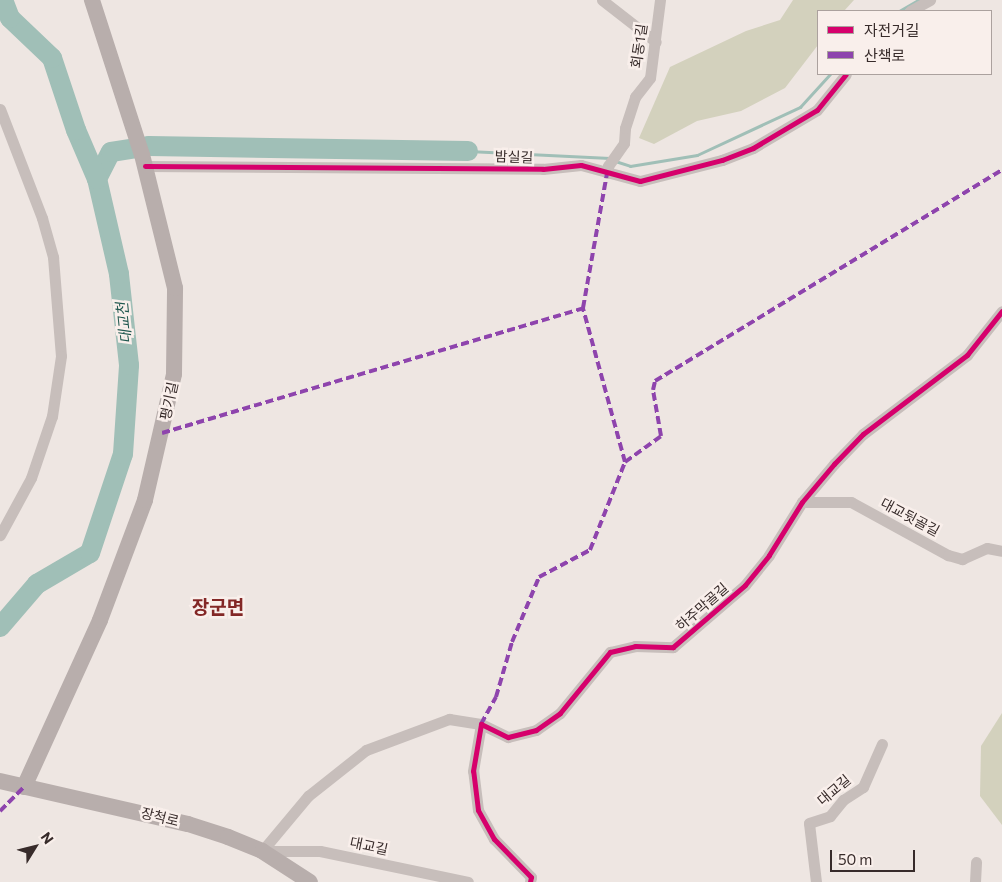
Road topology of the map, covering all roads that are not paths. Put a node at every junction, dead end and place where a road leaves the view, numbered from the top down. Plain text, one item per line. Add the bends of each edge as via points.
1 (92, 0) edge
2 (602, 0) edge
3 (660, 0) edge
4 (930, 0) edge
5 (912, 10) edge
6 (656, 42) junction
7 (845, 75) edge
8 (0, 109) edge
9 (142, 154) junction
10 (608, 170) junction
11 (1002, 311) edge
12 (802, 502) junction
13 (0, 535) edge
14 (1002, 551) edge
15 (481, 724) junction
16 (882, 744) dead end
17 (3, 782) edge
18 (24, 787) junction
19 (262, 851) junction
20 (976, 862) dead end
21 (310, 882) edge
22 (468, 882) edge
23 (530, 882) edge
24 (816, 882) edge
25 (975, 882) edge

1 - 9 main road, 평기길
2 - 6 street
3 - 6 street, 회동1길
4 - 5 street
6 - 10 street, 회동1길 via 650,78 635,97 619,154
7 - 10 street, 밤실길 via 817,110 753,148 722,160 640,181
8 - 13 street via 42,218 53,257 61,356 52,416 32,478
9 - 10 street, 밤실길 via 543,169 580,165
9 - 18 main road, 평기길 via 175,288 174,374 168,412 145,500 103,610
11 - 12 street, 하주막골길 via 967,355 863,434
12 - 14 street, 대교뒷골길 via 851,502 948,555 962,559 987,548
12 - 15 street, 하주막골길 via 769,555 745,585 673,647 635,646 610,652 560,713 536,730 508,737
15 - 19 street, 하주막골길 via 449,719 366,750 308,796
15 - 23 street via 473,771 478,810 494,838 531,877
16 - 24 street, 대교길 via 863,787 843,800 830,816 809,823
17 - 18 main road, 장척로
18 - 19 main road, 장척로 via 188,824
19 - 21 main road, 장척로
19 - 22 street, 대교길 via 320,851
20 - 25 street

